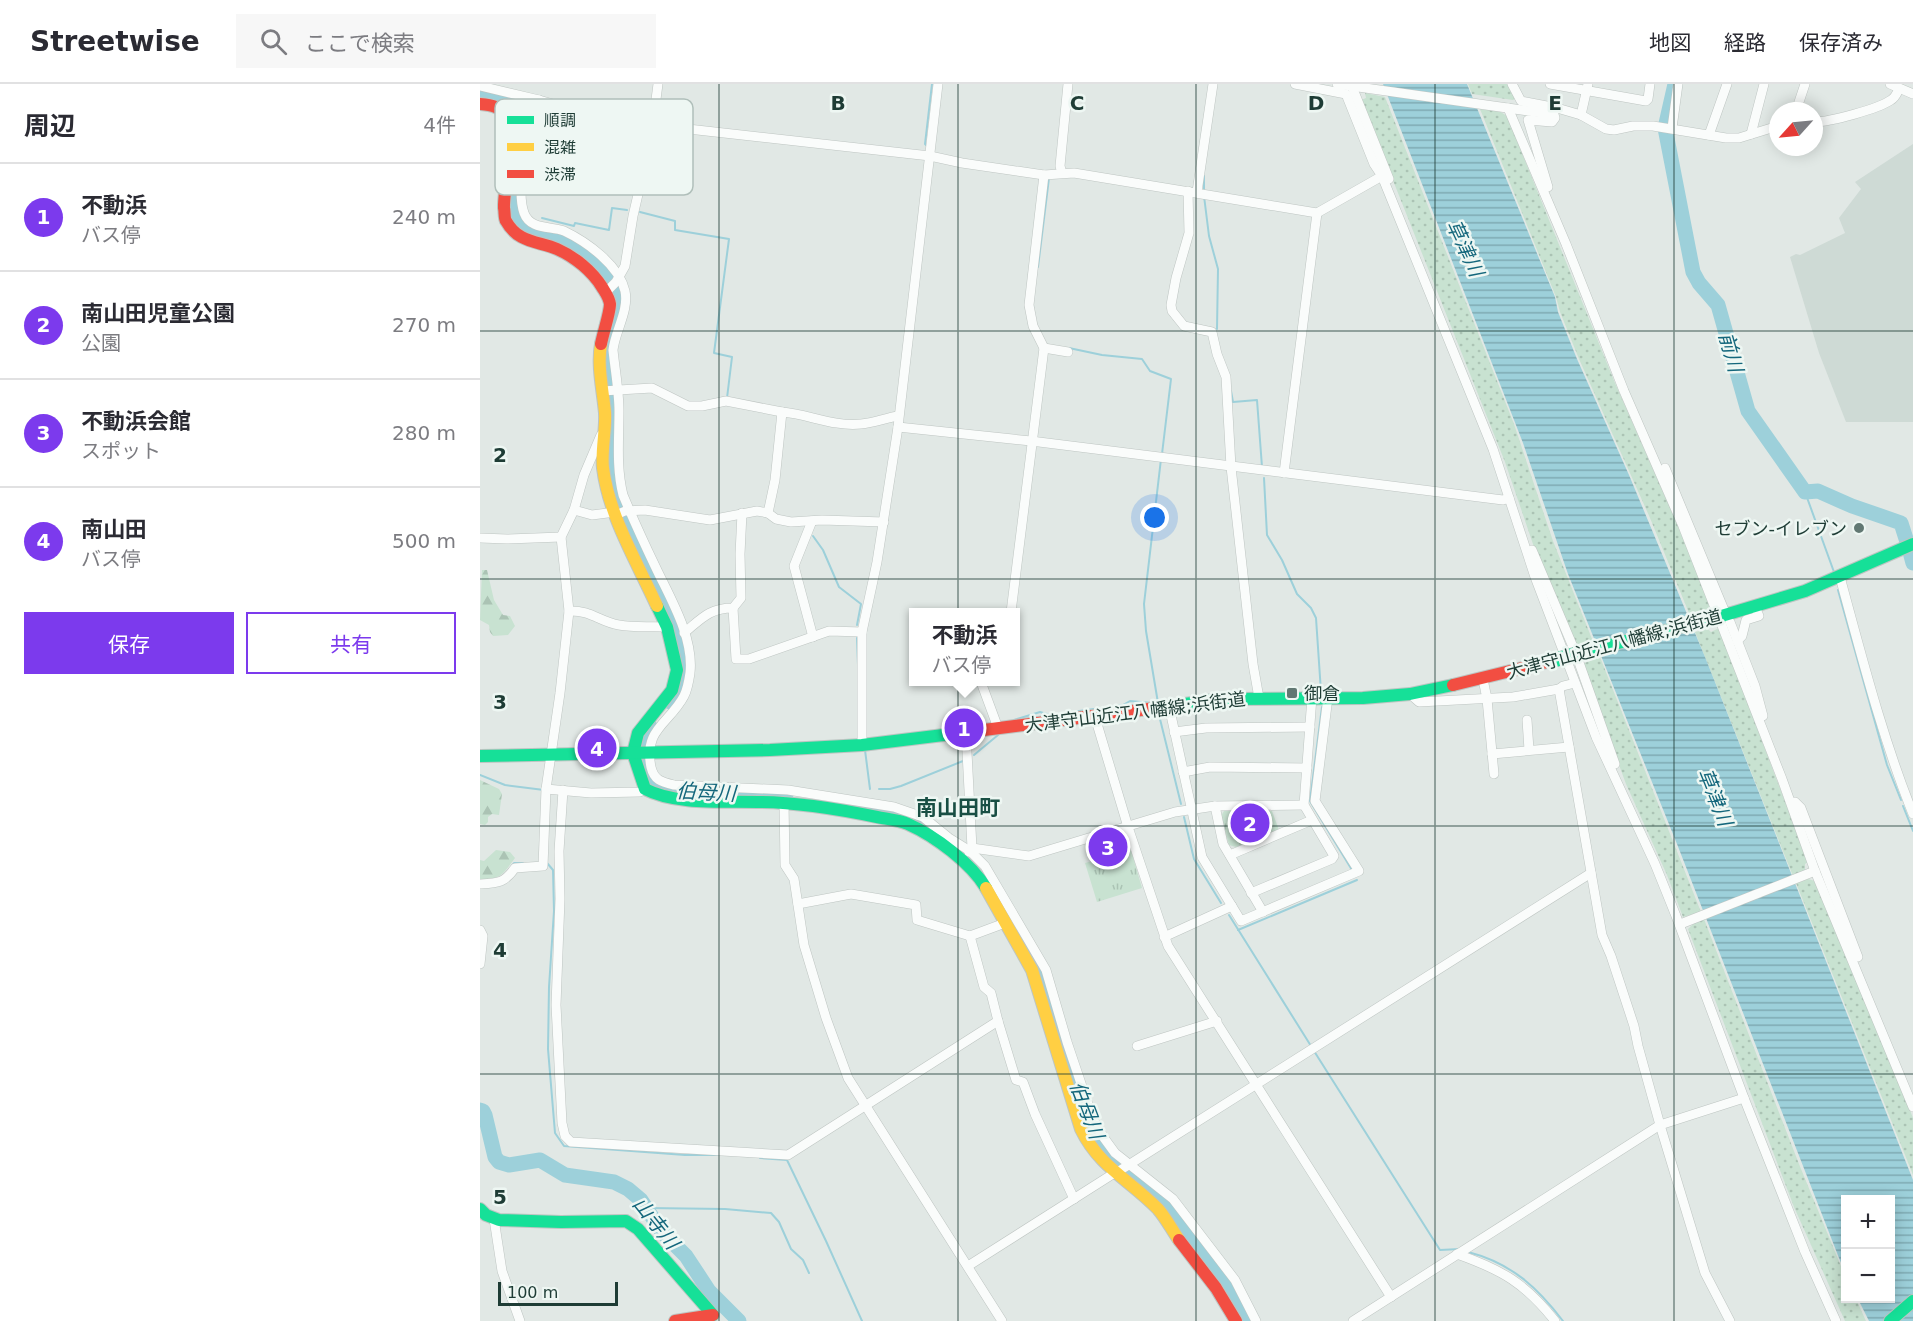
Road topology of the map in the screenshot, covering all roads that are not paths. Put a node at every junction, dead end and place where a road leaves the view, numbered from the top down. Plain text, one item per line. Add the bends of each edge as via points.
1 (658, 84) edge
2 (938, 84) edge
3 (1068, 84) edge
4 (1213, 84) edge
5 (1295, 84) edge
6 (1337, 84) edge
7 (1512, 84) edge
8 (1550, 84) edge
9 (1650, 84) edge
10 (1678, 84) edge
11 (1727, 84) edge
12 (1764, 84) edge
13 (1805, 84) edge
14 (1349, 85) edge
15 (480, 86) edge
16 (1895, 86) edge
17 (1587, 87) edge
18 (1913, 94) edge
19 (536, 99) edge
20 (656, 99) edge
21 (1799, 102) edge
22 (480, 104) edge
23 (495, 106) edge
24 (1508, 108) junction
25 (1555, 110) junction
26 (1581, 115) junction
27 (1823, 121) edge
28 (693, 128) edge
29 (1672, 128) junction
30 (1769, 129) edge
31 (1751, 134) junction
32 (1709, 135) junction
33 (930, 156) junction
34 (1062, 173) junction
35 (1044, 175) junction
36 (1382, 176) junction
37 (1193, 191) junction
38 (505, 195) edge
39 (522, 195) edge
40 (638, 195) edge
41 (1317, 213) junction
42 (612, 285) junction
43 (1044, 348) junction
44 (1068, 352) dead end
45 (617, 389) junction
46 (602, 391) junction
47 (782, 412) junction
48 (898, 416) junction
49 (898, 427) junction
50 (605, 433) junction
51 (1031, 441) junction
52 (1654, 451) junction
53 (1231, 467) junction
54 (1284, 473) junction
55 (1509, 498) junction
56 (574, 510) junction
57 (620, 513) junction
58 (742, 513) junction
59 (768, 513) junction
60 (812, 521) junction
61 (884, 522) junction
62 (561, 537) junction
63 (480, 538) edge
64 (1913, 544) edge
65 (1530, 561) junction
66 (1840, 577) junction
67 (1755, 607) junction
68 (733, 608) junction
69 (1011, 608) edge
70 (569, 611) junction
71 (1720, 617) junction
72 (675, 628) junction
73 (862, 632) junction
74 (813, 637) junction
75 (1737, 641) junction
76 (1573, 651) junction
77 (1483, 679) junction
78 (1575, 683) junction
79 (983, 686) edge
80 (1559, 689) junction
81 (1410, 694) junction
82 (1312, 697) junction
83 (1328, 697) junction
84 (1259, 698) junction
85 (1487, 699) junction
86 (1168, 706) junction
87 (1095, 717) junction
88 (1527, 720) dead end
89 (1310, 727) junction
90 (998, 728) junction
91 (1174, 732) junction
92 (966, 733) junction
93 (862, 745) junction
94 (1569, 747) junction
95 (1529, 750) junction
96 (633, 753) junction
97 (650, 753) junction
98 (551, 754) junction
99 (1492, 754) junction
100 (480, 756) edge
101 (1609, 758) junction
102 (1306, 768) junction
103 (1183, 772) junction
104 (1494, 774) dead end
105 (546, 789) junction
106 (645, 789) junction
107 (563, 790) junction
108 (1910, 797) edge
109 (784, 801) junction
110 (1625, 801) junction
111 (1793, 803) junction
112 (1304, 805) junction
113 (1215, 806) junction
114 (873, 809) junction
115 (1191, 809) junction
116 (1913, 814) edge
117 (1312, 820) junction
118 (1128, 827) junction
119 (968, 853) junction
120 (1230, 855) junction
121 (1815, 871) junction
122 (1591, 873) junction
123 (480, 884) edge
124 (1251, 892) junction
125 (798, 904) junction
126 (1232, 906) junction
127 (1263, 912) junction
128 (1005, 923) junction
129 (1683, 923) junction
130 (480, 930) edge
131 (970, 936) junction
132 (1164, 937) junction
133 (480, 964) edge
134 (998, 1021) junction
135 (1216, 1021) junction
136 (1885, 1037) junction
137 (1137, 1046) dead end
138 (1732, 1058) junction
139 (1069, 1065) junction
140 (1256, 1083) junction
141 (1739, 1084) junction
142 (1744, 1098) junction
143 (866, 1105) junction
144 (1913, 1107) edge
145 (1660, 1125) junction
146 (1123, 1168) junction
147 (1074, 1198) junction
148 (480, 1209) edge
149 (494, 1219) junction
150 (1457, 1254) junction
151 (968, 1266) junction
152 (1391, 1297) junction
153 (1913, 1301) edge
154 (716, 1318) edge
155 (520, 1321) edge
156 (675, 1321) edge
157 (1002, 1321) edge
158 (1236, 1321) edge
159 (1256, 1321) edge
160 (1353, 1321) edge
161 (1555, 1321) edge
162 (1730, 1321) edge
163 (1836, 1321) edge
164 (1841, 1321) edge
165 (1890, 1321) edge

1 - 20 street
2 - 33 street
3 - 34 street
4 - 37 street
5 - 36 street via 1346,94
6 - 14 street
7 - 25 street via 1521,101
8 - 17 street
9 - 17 street via 1646,101
10 - 29 street
11 - 32 street
12 - 31 street
13 - 21 street
14 - 24 street
14 - 36 street
14 - 76 street via 1497,450
15 - 19 street
16 - 18 street
16 - 27 street via 1891,101
17 - 26 street
22 - 23 street
24 - 25 street via 1550,114
24 - 52 street
25 - 26 street
25 - 52 street via 1552,122 1528,120 1547,185
26 - 29 street via 1606,129
28 - 33 street
29 - 32 street
30 - 31 street
31 - 32 street via 1726,138
33 - 35 street
33 - 48 street
34 - 35 street
34 - 37 street
35 - 43 street via 1029,298 1033,326
36 - 41 street
36 - 55 street via 1493,449
37 - 41 street
37 - 53 street via 1190,233 1176,278 1172,310 1184,326 1212,333 1226,378
38 - 42 street via 505,220 517,234 530,242 558,249
39 - 42 street via 529,222 562,230 587,245 608,263
40 - 42 street via 626,266
41 - 54 street
42 - 45 street via 625,291 624,310 614,341
42 - 46 street via 599,354
43 - 44 street
43 - 51 street
45 - 46 street
45 - 47 street via 652,388 688,406 726,401
45 - 57 street via 618,470 623,495
46 - 50 street
47 - 48 street via 860,424
47 - 59 street
48 - 49 street
49 - 51 street
49 - 61 street
50 - 56 street via 592,455
50 - 57 street via 603,467 609,495
51 - 53 street
51 - 69 street
52 - 71 street
53 - 54 street
53 - 84 street
54 - 55 street
55 - 65 street
56 - 57 street via 592,515
56 - 62 street
57 - 58 street via 654,511 710,520
57 - 72 street
58 - 59 street
58 - 68 street via 742,590
59 - 60 street via 791,522
60 - 61 street
60 - 74 street via 794,566
61 - 73 street
62 - 63 street
62 - 70 street
64 - 66 street, 大津守山近江八幡線;浜街道
65 - 76 street
65 - 78 street
66 - 67 street, 大津守山近江八幡線;浜街道
66 - 108 street via 1874,704
67 - 71 street, 大津守山近江八幡線;浜街道
67 - 75 street via 1758,616 1746,620
68 - 72 street via 716,609
68 - 74 street via 736,659 749,659
70 - 72 street via 580,610 617,625
70 - 98 street
71 - 75 street
71 - 76 street, 大津守山近江八幡線;浜街道
71 - 111 street
72 - 96 street via 678,670 672,690 638,733
72 - 97 street via 690,660 690,675 684,696 655,732
73 - 74 street via 830,631
73 - 93 street
75 - 111 street via 1792,789
76 - 77 street, 大津守山近江八幡線;浜街道, bridge via 1555,660
76 - 101 street
77 - 81 street, 大津守山近江八幡線;浜街道
77 - 85 street
78 - 80 street
78 - 101 street via 1603,754
79 - 90 street
80 - 85 street
80 - 94 street
81 - 83 street, 大津守山近江八幡線;浜街道
81 - 85 street via 1419,702
82 - 83 street, 大津守山近江八幡線;浜街道
82 - 84 street, 大津守山近江八幡線;浜街道
82 - 89 street
83 - 127 street via 1315,801 1359,871
84 - 86 street, 大津守山近江八幡線;浜街道
85 - 99 street
86 - 87 street, 大津守山近江八幡線;浜街道
86 - 91 street
87 - 90 street, 大津守山近江八幡線;浜街道
87 - 118 street
88 - 95 street
89 - 91 street
89 - 102 street
90 - 92 street, 大津守山近江八幡線;浜街道
91 - 103 street
92 - 93 street, 大津守山近江八幡線;浜街道
92 - 119 street
93 - 97 street, 大津守山近江八幡線;浜街道
94 - 95 street
94 - 122 street
95 - 99 street
96 - 97 street, 大津守山近江八幡線;浜街道
96 - 98 street, 大津守山近江八幡線;浜街道
96 - 106 street
97 - 114 street via 654,777 664,783 788,790
98 - 100 street, 大津守山近江八幡線;浜街道
98 - 105 street
99 - 104 street
101 - 110 street
101 - 129 street
102 - 103 street via 1210,767
102 - 112 street
103 - 115 street
105 - 107 street
105 - 123 street via 543,866 515,868 506,879
106 - 107 street via 615,793
106 - 109 street via 658,796 705,801
107 - 143 street via 556,1005 562,1124 568,1140 788,1155
108 - 116 street
109 - 114 street
109 - 125 street via 785,865 794,879
110 - 138 street via 1668,895
110 - 141 street
111 - 121 street
111 - 136 street via 1801,808 1886,1025
112 - 113 street
112 - 117 street
113 - 115 street
113 - 120 street
114 - 119 street
115 - 118 street
115 - 126 street via 1202,857
117 - 120 street
117 - 124 street via 1334,856 1332,859
118 - 119 street via 1029,856
118 - 132 street
119 - 128 street
119 - 139 street via 985,866 1046,970
120 - 124 street
121 - 129 street
121 - 136 street
122 - 140 street
122 - 145 street via 1602,935 1634,1026
124 - 127 street
125 - 131 street via 851,894 902,902 916,905 916,920
125 - 143 street via 804,945 826,1018 848,1078
126 - 127 street via 1241,921
126 - 132 street
128 - 131 street
128 - 139 street via 1032,970
129 - 138 street
130 - 133 street
131 - 134 street via 984,987 992,993
132 - 135 street
134 - 143 street
134 - 147 street via 1016,1080 1023,1082
135 - 137 street
135 - 140 street
136 - 144 street
138 - 141 street
138 - 164 street
139 - 146 street via 1079,1125 1088,1143 1104,1166
140 - 146 street
140 - 152 street
141 - 142 street
142 - 145 street
142 - 163 street
143 - 151 street
145 - 150 street
145 - 162 street via 1705,1273
146 - 147 street
146 - 158 street via 1224,1298
146 - 159 street via 1173,1199 1235,1280
147 - 151 street
148 - 149 street
149 - 154 street via 626,1221 638,1229
149 - 155 street via 502,1270
150 - 152 street
150 - 161 street via 1515,1281 1534,1295
151 - 157 street
152 - 160 street
153 - 165 street
154 - 156 street

